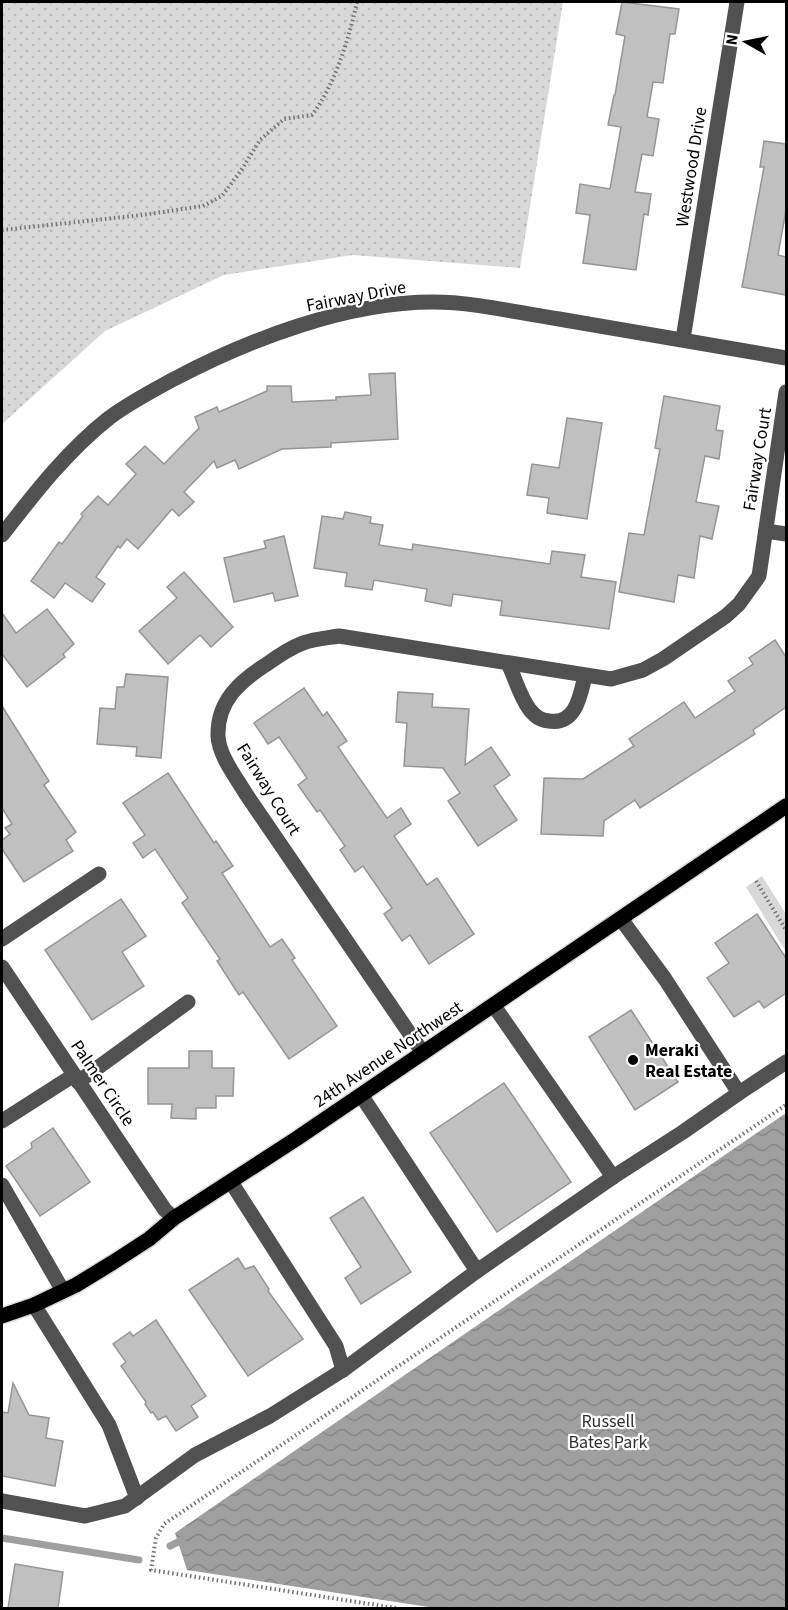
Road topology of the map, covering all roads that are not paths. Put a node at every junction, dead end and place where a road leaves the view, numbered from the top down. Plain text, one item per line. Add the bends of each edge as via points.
1 (737, 2) edge
2 (683, 339) junction
3 (786, 358) edge
4 (786, 392) edge
5 (766, 531) junction
6 (786, 534) edge
7 (2, 535) edge
8 (508, 663) junction
9 (585, 676) junction
10 (786, 806) edge
11 (99, 874) dead end
12 (621, 919) junction
13 (2, 939) edge
14 (2, 967) edge
15 (188, 1002) dead end
16 (494, 1006) junction
17 (423, 1053) junction
18 (786, 1062) edge
19 (76, 1078) junction
20 (739, 1093) junction
21 (361, 1095) junction
22 (2, 1122) edge
23 (613, 1177) junction
24 (231, 1182) junction
25 (2, 1185) edge
26 (174, 1218) junction
27 (477, 1271) junction
28 (63, 1292) junction
29 (34, 1305) junction
30 (2, 1316) edge
31 (342, 1370) junction
32 (137, 1498) junction
33 (2, 1501) edge

1 - 2 street, Westwood Drive
2 - 3 street, Fairway Drive
2 - 7 street, Fairway Drive via 434,302 365,310 295,328 235,348 110,417 61,463
4 - 5 street, Fairway Court
5 - 6 street, Fairway Court
5 - 9 street, Fairway Court via 759,576 726,616 642,670 611,679
8 - 9 street, Fairway Court
8 - 9 street via 529,708 539,720 563,720 573,713
8 - 17 street, Fairway Court via 356,638 320,639 283,653 246,677 227,697 222,711 218,738 230,767
10 - 12 main road, 24th Avenue Northwest
11 - 13 street
12 - 16 main road, 24th Avenue Northwest
12 - 20 street
14 - 19 street, Palmer Circle
15 - 19 street
16 - 17 main road, 24th Avenue Northwest
16 - 23 street
17 - 21 main road, 24th Avenue Northwest
18 - 20 street
19 - 22 street
19 - 26 street, Palmer Circle
20 - 23 street
21 - 24 main road, 24th Avenue Northwest
21 - 27 street
23 - 27 street
24 - 26 main road, 24th Avenue Northwest
24 - 31 street via 336,1346
25 - 28 street
26 - 28 main road, 24th Avenue Northwest via 140,1245
27 - 31 street
28 - 29 main road, 24th Avenue Northwest
29 - 30 main road, 24th Avenue Northwest
29 - 32 street via 110,1425
31 - 32 street via 270,1416 195,1455
32 - 33 street via 125,1506 85,1516

